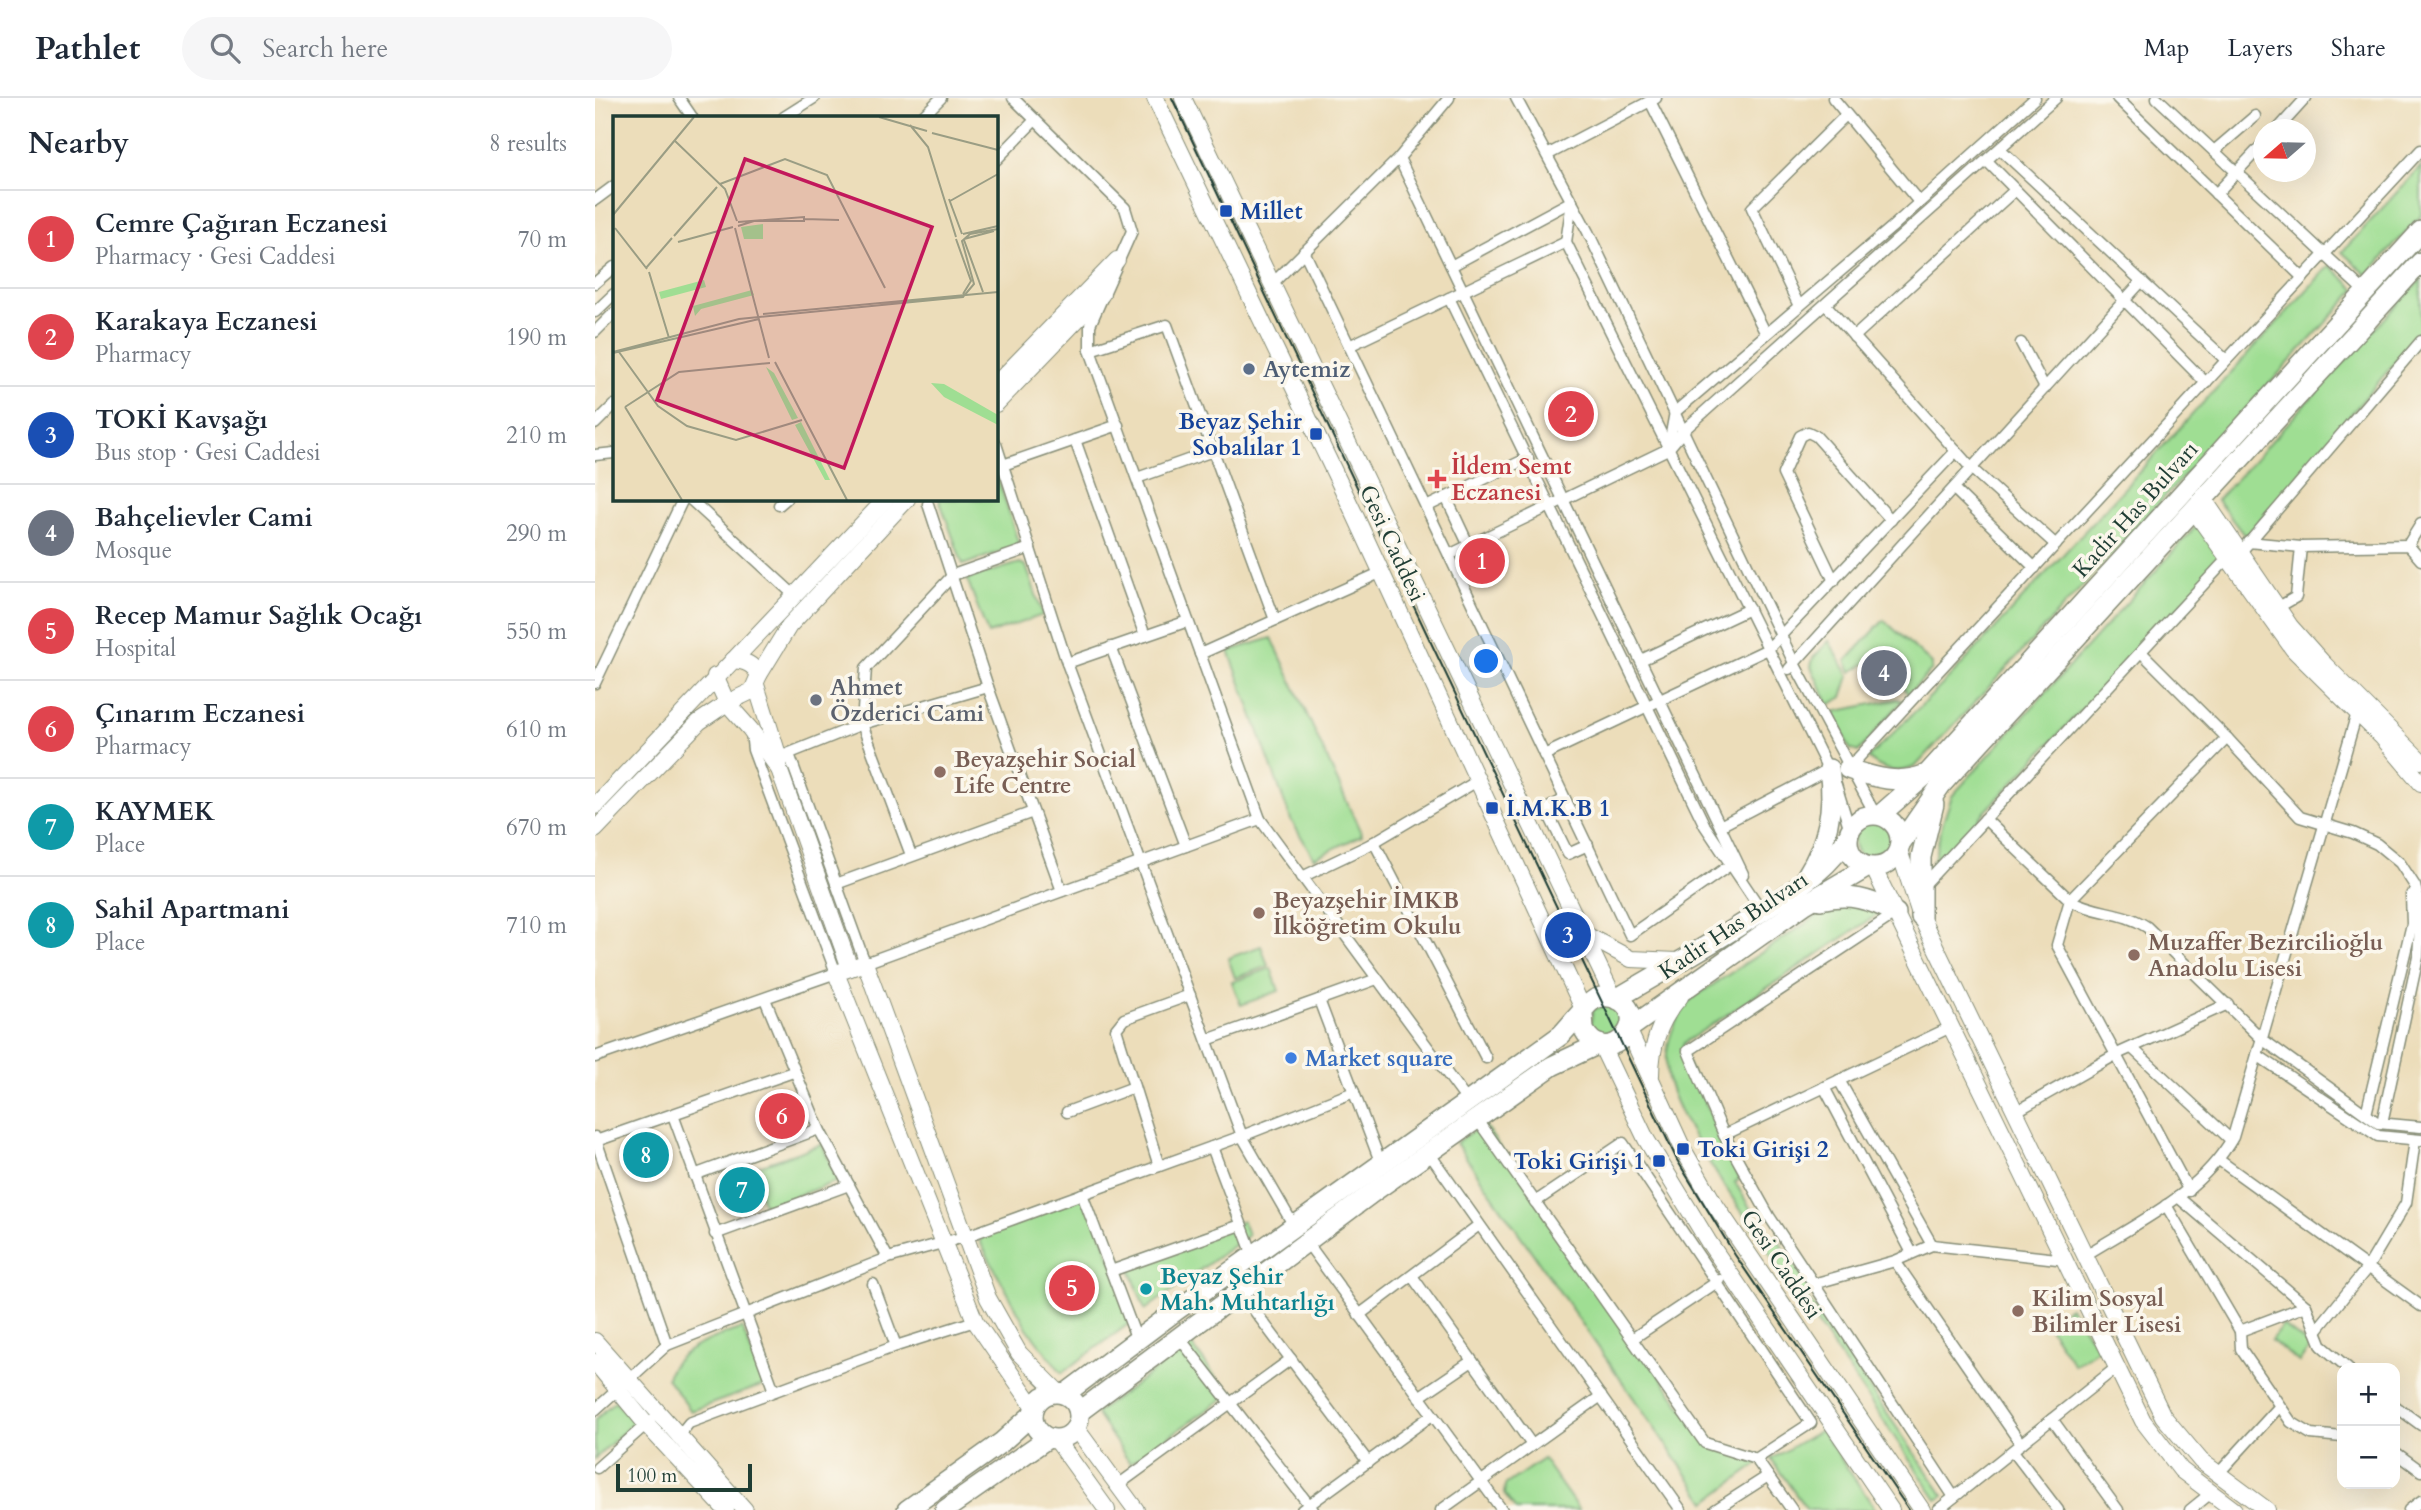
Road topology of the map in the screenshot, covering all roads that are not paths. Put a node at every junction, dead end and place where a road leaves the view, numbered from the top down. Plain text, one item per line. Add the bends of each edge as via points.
1 (679, 98) edge
2 (814, 98) edge
3 (941, 98) edge
4 (1013, 98) edge
5 (1155, 98) edge
6 (1184, 98) edge
7 (1449, 98) edge
8 (1516, 98) edge
9 (1833, 98) edge
10 (2035, 98) edge
11 (2056, 98) edge
12 (2117, 98) edge
13 (2157, 98) edge
14 (2306, 98) edge
15 (1653, 100) edge
16 (1846, 115) junction
17 (691, 116) edge
18 (786, 116) edge
19 (923, 116) edge
20 (2255, 116) dead end
21 (2287, 119) edge
22 (1035, 120) junction
23 (2000, 149) junction
24 (2421, 150) edge
25 (2214, 151) junction
26 (1547, 155) junction
27 (2253, 155) edge
28 (1399, 158) junction
29 (997, 159) edge
30 (1987, 160) junction
31 (2237, 173) junction
32 (613, 187) edge
33 (2015, 190) junction
34 (2217, 194) junction
35 (595, 200) edge
36 (1572, 201) junction
37 (1919, 202) junction
38 (2421, 231) edge
39 (1566, 242) junction
40 (1304, 251) junction
41 (2324, 255) junction
42 (1117, 260) junction
43 (2421, 262) edge
44 (1451, 266) junction
45 (613, 268) edge
46 (2303, 278) junction
47 (2141, 281) junction
48 (595, 283) edge
49 (1273, 283) junction
50 (1463, 291) junction
51 (2365, 292) junction
52 (1102, 294) junction
53 (613, 295) edge
54 (1449, 298) junction
55 (2125, 300) junction
56 (1826, 305) junction
57 (1799, 306) junction
58 (595, 312) edge
59 (613, 314) edge
60 (595, 332) edge
61 (1766, 334) junction
62 (1854, 337) junction
63 (2421, 341) edge
64 (2021, 343) dead end
65 (1349, 346) junction
66 (1090, 350) junction
67 (2227, 360) junction
68 (997, 383) edge
69 (2206, 383) junction
70 (2045, 388) junction
71 (997, 403) edge
72 (613, 406) edge
73 (1675, 412) junction
74 (595, 424) edge
75 (1118, 425) junction
76 (1684, 429) junction
77 (1075, 440) junction
78 (997, 447) edge
79 (1668, 449) junction
80 (1213, 451) junction
81 (1956, 451) junction
82 (613, 453) edge
83 (595, 455) edge
84 (1528, 458) junction
85 (1003, 465) junction
86 (1972, 469) junction
87 (1137, 478) junction
88 (1954, 489) junction
89 (1446, 497) junction
90 (1565, 499) junction
91 (683, 500) edge
92 (691, 500) edge
93 (885, 500) edge
94 (906, 500) edge
95 (928, 504) dead end
96 (2198, 504) junction
97 (1551, 506) junction
98 (1426, 507) junction
99 (1891, 520) junction
100 (2421, 524) edge
101 (2056, 545) junction
102 (2407, 545) junction
103 (1469, 546) junction
104 (2301, 547) junction
105 (1030, 548) junction
106 (2238, 551) junction
107 (1449, 555) junction
108 (2421, 560) edge
109 (2035, 568) junction
110 (1382, 572) junction
111 (953, 575) junction
112 (1834, 581) junction
113 (794, 595) junction
114 (2277, 608) junction
115 (1749, 609) junction
116 (1275, 620) junction
117 (1188, 621) junction
118 (1145, 636) junction
119 (1782, 637) junction
120 (1111, 647) junction
121 (1768, 649) junction
122 (2141, 652) junction
123 (1200, 654) junction
124 (733, 660) junction
125 (1641, 660) junction
126 (1067, 663) junction
127 (1795, 665) junction
128 (1781, 674) junction
129 (715, 676) junction
130 (757, 680) junction
131 (595, 683) edge
132 (988, 687) junction
133 (1660, 700) junction
134 (727, 703) junction
135 (1647, 706) junction
136 (2357, 713) junction
137 (862, 724) junction
138 (750, 729) junction
139 (2227, 738) junction
140 (1544, 755) junction
141 (782, 760) junction
142 (2421, 761) edge
143 (1839, 769) junction
144 (1928, 773) junction
145 (1949, 776) junction
146 (1479, 780) junction
147 (2421, 783) edge
148 (1566, 799) junction
149 (595, 806) edge
150 (1546, 809) junction
151 (1033, 812) junction
152 (1877, 814) junction
153 (1260, 819) junction
154 (1528, 819) junction
155 (1986, 819) junction
156 (1720, 826) junction
157 (2323, 827) junction
158 (595, 830) edge
159 (1849, 833) junction
160 (1374, 842) junction
161 (1588, 845) junction
162 (1187, 846) junction
163 (1899, 847) junction
164 (911, 855) junction
165 (1141, 862) junction
166 (1730, 865) junction
167 (1871, 867) junction
168 (1303, 877) junction
169 (837, 884) junction
170 (1920, 888) junction
171 (1062, 891) junction
172 (1802, 896) junction
173 (2070, 900) junction
174 (1762, 911) junction
175 (1896, 913) junction
176 (1921, 917) junction
177 (1586, 935) junction
178 (2406, 951) junction
179 (2419, 958) edge
180 (1688, 960) junction
181 (850, 968) junction
182 (1377, 979) junction
183 (1692, 982) junction
184 (1190, 995) junction
185 (1615, 998) junction
186 (765, 999) junction
187 (1319, 1000) junction
188 (2228, 1004) junction
189 (1583, 1013) junction
190 (1953, 1026) junction
191 (1629, 1029) junction
192 (2262, 1038) junction
193 (1207, 1040) junction
194 (1600, 1044) junction
195 (2132, 1048) junction
196 (2117, 1055) junction
197 (2257, 1055) junction
198 (595, 1057) edge
199 (1486, 1058) dead end
200 (793, 1072) junction
201 (1651, 1078) junction
202 (1839, 1080) junction
203 (1134, 1087) junction
204 (1823, 1087) junction
205 (1354, 1091) junction
206 (1468, 1102) junction
207 (1067, 1112) dead end
208 (2015, 1112) junction
209 (2366, 1114) junction
210 (673, 1115) junction
211 (1477, 1119) junction
212 (2382, 1123) junction
213 (2421, 1127) edge
214 (819, 1129) junction
215 (1724, 1135) junction
216 (1242, 1136) junction
217 (596, 1139) edge
218 (2231, 1140) junction
219 (2418, 1140) edge
220 (1212, 1147) junction
221 (1429, 1153) junction
222 (2219, 1160) junction
223 (1381, 1164) junction
224 (1159, 1166) junction
225 (694, 1175) junction
226 (849, 1185) junction
227 (2189, 1191) junction
228 (1081, 1194) junction
229 (2178, 1198) junction
230 (1535, 1202) junction
231 (2167, 1205) junction
232 (1241, 1225) junction
233 (1479, 1225) junction
234 (715, 1234) junction
235 (1300, 1234) junction
236 (964, 1237) junction
237 (941, 1244) junction
238 (1932, 1245) junction
239 (1912, 1253) junction
240 (1253, 1255) junction
241 (2084, 1256) junction
242 (888, 1258) junction
243 (2066, 1260) junction
244 (1895, 1261) junction
245 (2368, 1267) junction
246 (1111, 1271) junction
247 (1412, 1276) junction
248 (1723, 1278) junction
249 (873, 1284) dead end
250 (1813, 1284) junction
251 (1239, 1290) junction
252 (2306, 1306) junction
253 (2421, 1306) edge
254 (744, 1314) junction
255 (996, 1314) junction
256 (1359, 1315) junction
257 (975, 1321) junction
258 (2240, 1331) junction
259 (2316, 1331) junction
260 (1178, 1336) junction
261 (1137, 1339) junction
262 (1632, 1339) junction
263 (595, 1341) edge
264 (667, 1345) junction
265 (896, 1346) junction
266 (1291, 1359) junction
267 (1472, 1361) junction
268 (595, 1362) edge
269 (2342, 1363) edge
270 (2117, 1367) junction
271 (622, 1384) junction
272 (774, 1391) junction
273 (1062, 1393) junction
274 (1601, 1396) junction
275 (1419, 1397) junction
276 (1230, 1403) junction
277 (2279, 1407) junction
278 (595, 1410) edge
279 (1033, 1410) junction
280 (2400, 1410) edge
281 (1432, 1415) junction
282 (652, 1419) junction
283 (2052, 1419) junction
284 (1078, 1420) junction
285 (2421, 1425) edge
286 (679, 1435) junction
287 (2337, 1437) edge
288 (1052, 1438) junction
289 (1532, 1445) junction
290 (2017, 1447) junction
291 (670, 1449) junction
292 (2400, 1456) edge
293 (1756, 1459) junction
294 (1369, 1462) junction
295 (597, 1468) dead end
296 (2421, 1471) edge
297 (2218, 1474) junction
298 (1768, 1476) junction
299 (1481, 1482) junction
300 (1118, 1485) junction
301 (2211, 1493) junction
302 (2421, 1501) edge
303 (1953, 1503) edge
304 (1308, 1508) edge
305 (726, 1510) edge
306 (745, 1510) edge
307 (907, 1510) edge
308 (945, 1510) edge
309 (1107, 1510) edge
310 (1136, 1510) edge
311 (1441, 1510) edge
312 (1502, 1510) edge
313 (1681, 1510) edge
314 (1715, 1510) edge
315 (1792, 1510) edge
316 (1891, 1510) edge
317 (1922, 1510) edge
318 (1938, 1510) edge
319 (2058, 1510) edge
320 (2118, 1510) edge
321 (2190, 1510) edge
322 (2234, 1510) edge
323 (2267, 1510) edge
324 (2409, 1510) edge

1 - 17 street
2 - 18 street
3 - 19 street
4 - 22 street
5 - 110 main road, Gesi Caddesi
6 - 49 main road, Gesi Caddesi
7 - 28 street
8 - 26 street
9 - 16 street
10 - 37 street
11 - 23 street
12 - 34 street
13 - 25 street
14 - 21 street
15 - 26 street
15 - 61 street
16 - 37 street
16 - 57 street via 1752,208
20 - 25 street
22 - 29 street
22 - 42 street via 1128,213 1132,231
23 - 30 street
23 - 47 street
24 - 41 street
25 - 31 street
26 - 36 street
27 - 31 street
28 - 40 street
28 - 44 street
30 - 33 street
30 - 56 street
31 - 34 street
31 - 41 street
32 - 35 street
33 - 55 street
33 - 62 street
34 - 46 street
36 - 39 street
36 - 44 street
36 - 73 street
37 - 57 street
38 - 51 highway, Kadir Has Bulvarı
39 - 50 street
39 - 79 street
40 - 49 street
40 - 65 street
41 - 46 street
41 - 51 street
42 - 52 street
42 - 68 main road
43 - 96 highway, Kadir Has Bulvarı
44 - 50 street
45 - 48 street
46 - 67 street
47 - 55 street
47 - 67 street
49 - 154 main road, Gesi Caddesi
50 - 54 street
50 - 90 street
51 - 144 highway, Kadir Has Bulvarı
52 - 66 street via 1090,326
52 - 71 main road
53 - 58 street
54 - 65 street
54 - 84 street
55 - 69 street
55 - 70 street
56 - 62 street
56 - 76 street
57 - 61 street
59 - 60 street
61 - 73 street
62 - 81 street
63 - 106 street
64 - 70 street
65 - 98 street
66 - 75 street
66 - 80 street via 1167,325
67 - 69 street
69 - 101 street
70 - 86 street
72 - 74 street
73 - 76 street
73 - 79 street
75 - 77 street
75 - 87 street
76 - 79 street
76 - 119 street
77 - 85 street
77 - 118 street
78 - 85 street
79 - 90 street
79 - 115 street
80 - 87 street
80 - 116 street
81 - 86 street
81 - 99 street
82 - 83 street
84 - 89 street
84 - 97 street
85 - 105 street
86 - 88 street
86 - 101 street
87 - 117 street
88 - 109 street
88 - 127 street
89 - 98 street
89 - 103 street
90 - 97 street
90 - 125 street
91 - 131 street
92 - 113 street
93 - 113 main road
94 - 130 main road via 789,626
95 - 111 street
96 - 106 main road
96 - 145 highway, Kadir Has Bulvarı
97 - 103 street
97 - 135 street
98 - 107 street
99 - 112 street
99 - 112 street via 1816,436 1808,432 1800,436 1783,474
100 - 102 street
101 - 109 street
102 - 104 street
102 - 108 street
103 - 107 street
104 - 106 street
104 - 114 street via 2296,597
105 - 111 street
105 - 126 street
106 - 114 main road
106 - 122 street
106 - 136 main road via 2293,649
107 - 140 street
109 - 143 street
110 - 116 street
110 - 146 main road, Gesi Caddesi
111 - 132 street
111 - 137 street via 866,668
112 - 119 street
113 - 124 main road
114 - 142 main road via 2323,663
115 - 121 street
115 - 125 street
116 - 123 street
117 - 118 street
117 - 123 street
118 - 120 street
119 - 121 street
119 - 127 street
120 - 126 street
120 - 162 street
121 - 128 street
121 - 133 street
122 - 139 street
122 - 155 street
123 - 153 street
124 - 129 main road
124 - 130 main road via 749,663
125 - 133 street
126 - 165 street
127 - 128 street
127 - 143 street
128 - 143 street
129 - 134 main road
129 - 149 main road
130 - 134 main road via 752,691
130 - 141 main road
132 - 137 street
132 - 151 street
133 - 135 street
133 - 156 street
134 - 138 main road
134 - 158 main road via 699,722
135 - 140 street
135 - 166 street via 1705,826
136 - 147 main road
136 - 157 street
137 - 141 street
137 - 164 street
138 - 141 main road
138 - 181 street via 753,750
139 - 157 street via 2299,817
139 - 173 street
140 - 148 street
141 - 169 street
141 - 181 main road
143 - 144 highway via 1898,780
143 - 152 street
143 - 156 street
143 - 159 street
143 - 172 highway via 1828,827
144 - 152 highway, Kadir Has Bulvarı
145 - 163 highway, Kadir Has Bulvarı via 1920,811
145 - 170 highway via 1924,833
146 - 160 street
146 - 189 main road, Gesi Caddesi
148 - 150 street
148 - 161 street
150 - 154 street
150 - 161 street via 1568,855
151 - 164 street
151 - 171 street
152 - 159 highway via 1857,820
152 - 163 highway via 1896,825
153 - 162 street
153 - 168 street
154 - 177 main road, Gesi Caddesi
155 - 170 street
155 - 173 street
156 - 174 street
157 - 178 street via 2374,849 2403,878 2413,908
157 - 179 street via 2353,833 2386,850 2412,880 2421,910
157 - 192 street
159 - 167 highway via 1852,855
159 - 172 highway, Kadir Has Bulvarı
160 - 168 street
160 - 199 street
161 - 166 street via 1630,935
162 - 165 street
163 - 167 highway via 1891,861
163 - 176 main road
164 - 169 street
165 - 171 street
165 - 184 street
166 - 174 street
167 - 172 highway, Kadir Has Bulvarı
167 - 175 main road
168 - 182 street
169 - 181 street
170 - 176 highway
171 - 181 street
172 - 174 highway, Kadir Has Bulvarı
172 - 175 highway via 1847,895
172 - 183 highway, Kadir Has Bulvarı
173 - 188 street via 2147,927
173 - 196 street via 2057,945
174 - 180 highway, Kadir Has Bulvarı
175 - 190 main road
175 - 215 street via 1690,1046 1688,1051
176 - 208 main road
177 - 180 main road via 1631,959
177 - 185 main road, Gesi Caddesi
178 - 179 street
178 - 209 street
179 - 212 street
180 - 185 highway, Kadir Has Bulvarı
181 - 186 street
181 - 236 main road
181 - 237 main road
182 - 187 street
182 - 206 street
183 - 191 highway, Kadir Has Bulvarı
183 - 201 main road via 1661,1024
184 - 193 street
184 - 203 street via 1118,1023 1116,1032
185 - 189 highway via 1598,998
185 - 191 highway via 1629,1012
186 - 198 street
186 - 200 street
187 - 193 street
187 - 205 street
188 - 192 street
188 - 195 street
189 - 194 highway via 1586,1035
189 - 206 highway via 1561,1035
190 - 202 street
190 - 243 main road
191 - 194 highway via 1619,1042
191 - 201 main road, Gesi Caddesi
192 - 197 street
192 - 209 street
193 - 216 street
194 - 211 highway via 1552,1066
194 - 248 main road, Gesi Caddesi
195 - 196 street
195 - 218 street
196 - 208 street
196 - 227 street
197 - 218 street
197 - 219 street via 2378,1136
200 - 210 street
200 - 214 street
201 - 317 main road, Gesi Caddesi via 1714,1203
202 - 204 street
202 - 238 street
203 - 207 street
203 - 224 street
204 - 215 street
204 - 239 street
205 - 216 street
205 - 223 street
206 - 223 highway
208 - 241 main road
209 - 212 street
210 - 217 street
210 - 225 street
211 - 221 highway
211 - 230 street
212 - 213 street
214 - 225 street
214 - 226 street
215 - 250 street
216 - 220 street
216 - 235 street
217 - 264 street
218 - 222 street
219 - 245 street via 2406,1203
220 - 224 street
220 - 232 street
221 - 233 street
221 - 235 highway
222 - 227 street
222 - 245 street
223 - 235 highway
224 - 228 street
225 - 234 street
226 - 234 street
226 - 242 street
227 - 229 street
228 - 236 street
228 - 246 street
229 - 231 street
229 - 252 street
230 - 248 street via 1623,1143
230 - 262 street
231 - 241 street
231 - 258 street
232 - 240 street
232 - 246 street
233 - 247 street
233 - 274 street
234 - 254 street
235 - 240 highway
235 - 251 highway
235 - 256 street
236 - 237 street
236 - 255 main road
237 - 242 street
237 - 257 main road
238 - 239 street
238 - 243 street
239 - 244 street
240 - 261 highway
241 - 297 main road via 2163,1416 2193,1454
242 - 254 street
243 - 270 main road
244 - 250 street
244 - 290 street
245 - 253 street
245 - 259 street
246 - 261 street
247 - 256 street
247 - 267 street
248 - 262 street
248 - 293 street via 1811,1423
248 - 316 main road, Gesi Caddesi
249 - 265 street
250 - 303 street
251 - 260 highway
251 - 266 street
252 - 258 street
252 - 259 street
254 - 264 street
254 - 272 street
255 - 257 main road
255 - 273 main road via 1019,1353
256 - 275 street
257 - 265 street
257 - 279 main road
258 - 277 street via 2241,1349
259 - 269 street via 2322,1346
260 - 276 street
260 - 284 highway
261 - 273 highway
262 - 293 street via 1705,1443
263 - 271 main road
264 - 271 street
265 - 272 street
266 - 276 street
266 - 294 street
267 - 275 street
267 - 289 street
268 - 271 main road
270 - 283 street
270 - 301 main road via 2160,1446
271 - 278 street
271 - 282 main road
272 - 286 street via 689,1423
273 - 279 highway via 1044,1395
273 - 284 highway via 1076,1404
274 - 289 street
274 - 313 street
275 - 281 street
276 - 300 street
276 - 304 street
277 - 287 street via 2303,1430
277 - 297 street
279 - 288 highway via 1036,1428
279 - 307 highway via 1002,1442
280 - 285 street
281 - 294 street
281 - 299 street
282 - 286 main road
282 - 291 main road
282 - 295 street
283 - 290 street
283 - 320 street
284 - 288 highway via 1071,1434
284 - 300 main road
286 - 291 street
286 - 306 main road
288 - 308 highway
288 - 309 main road
289 - 299 street
290 - 303 street
290 - 319 street
291 - 305 main road
292 - 296 street
293 - 298 street
294 - 304 street
297 - 323 main road
298 - 314 street
298 - 315 street
299 - 311 street
299 - 312 street
300 - 310 main road
301 - 321 street
301 - 322 main road
302 - 324 street
303 - 318 street

